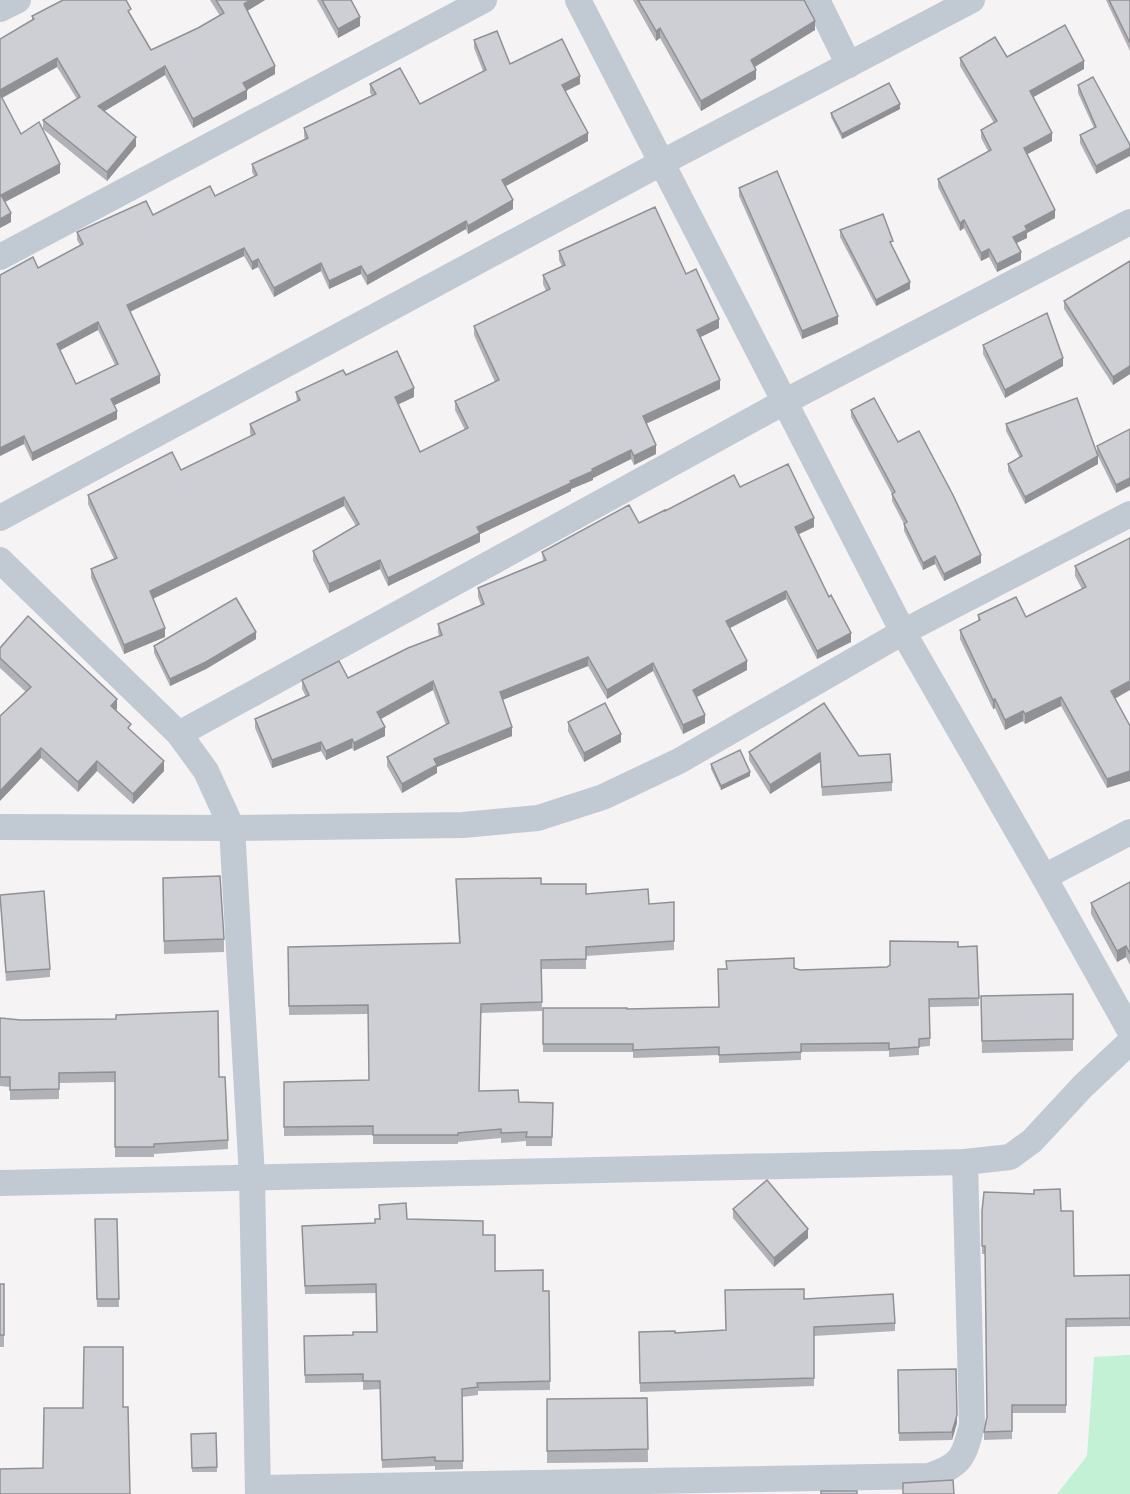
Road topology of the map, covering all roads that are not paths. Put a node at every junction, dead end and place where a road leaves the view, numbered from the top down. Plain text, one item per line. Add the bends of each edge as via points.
1 (18, 0) edge
2 (484, 0) edge
3 (578, 0) edge
4 (817, 0) edge
5 (972, 0) edge
6 (0, 9) edge
7 (849, 65) junction
8 (661, 163) junction
9 (1130, 222) edge
10 (0, 257) edge
11 (784, 402) junction
12 (1130, 514) edge
13 (0, 518) edge
14 (0, 560) edge
15 (903, 632) junction
16 (178, 734) junction
17 (0, 827) edge
18 (232, 828) junction
19 (1130, 832) edge
20 (1044, 877) junction
21 (1130, 1031) edge
22 (1130, 1041) edge
23 (965, 1162) junction
24 (252, 1177) junction
25 (0, 1183) edge
26 (258, 1491) edge

1 - 6 street
2 - 10 street
3 - 8 street
4 - 7 street
5 - 7 street
7 - 8 street
8 - 11 street
8 - 13 street
9 - 11 street
11 - 15 street
11 - 16 street
12 - 15 street
14 - 16 street
15 - 18 street via 679,761 603,797 538,818 463,825
15 - 20 street
16 - 18 street via 206,771
17 - 18 street
18 - 24 street
19 - 20 street
20 - 21 street
22 - 23 street via 1032,1141 1010,1157
23 - 24 street
23 - 26 street via 972,1425 965,1452 950,1468 929,1476
24 - 25 street
24 - 26 street

